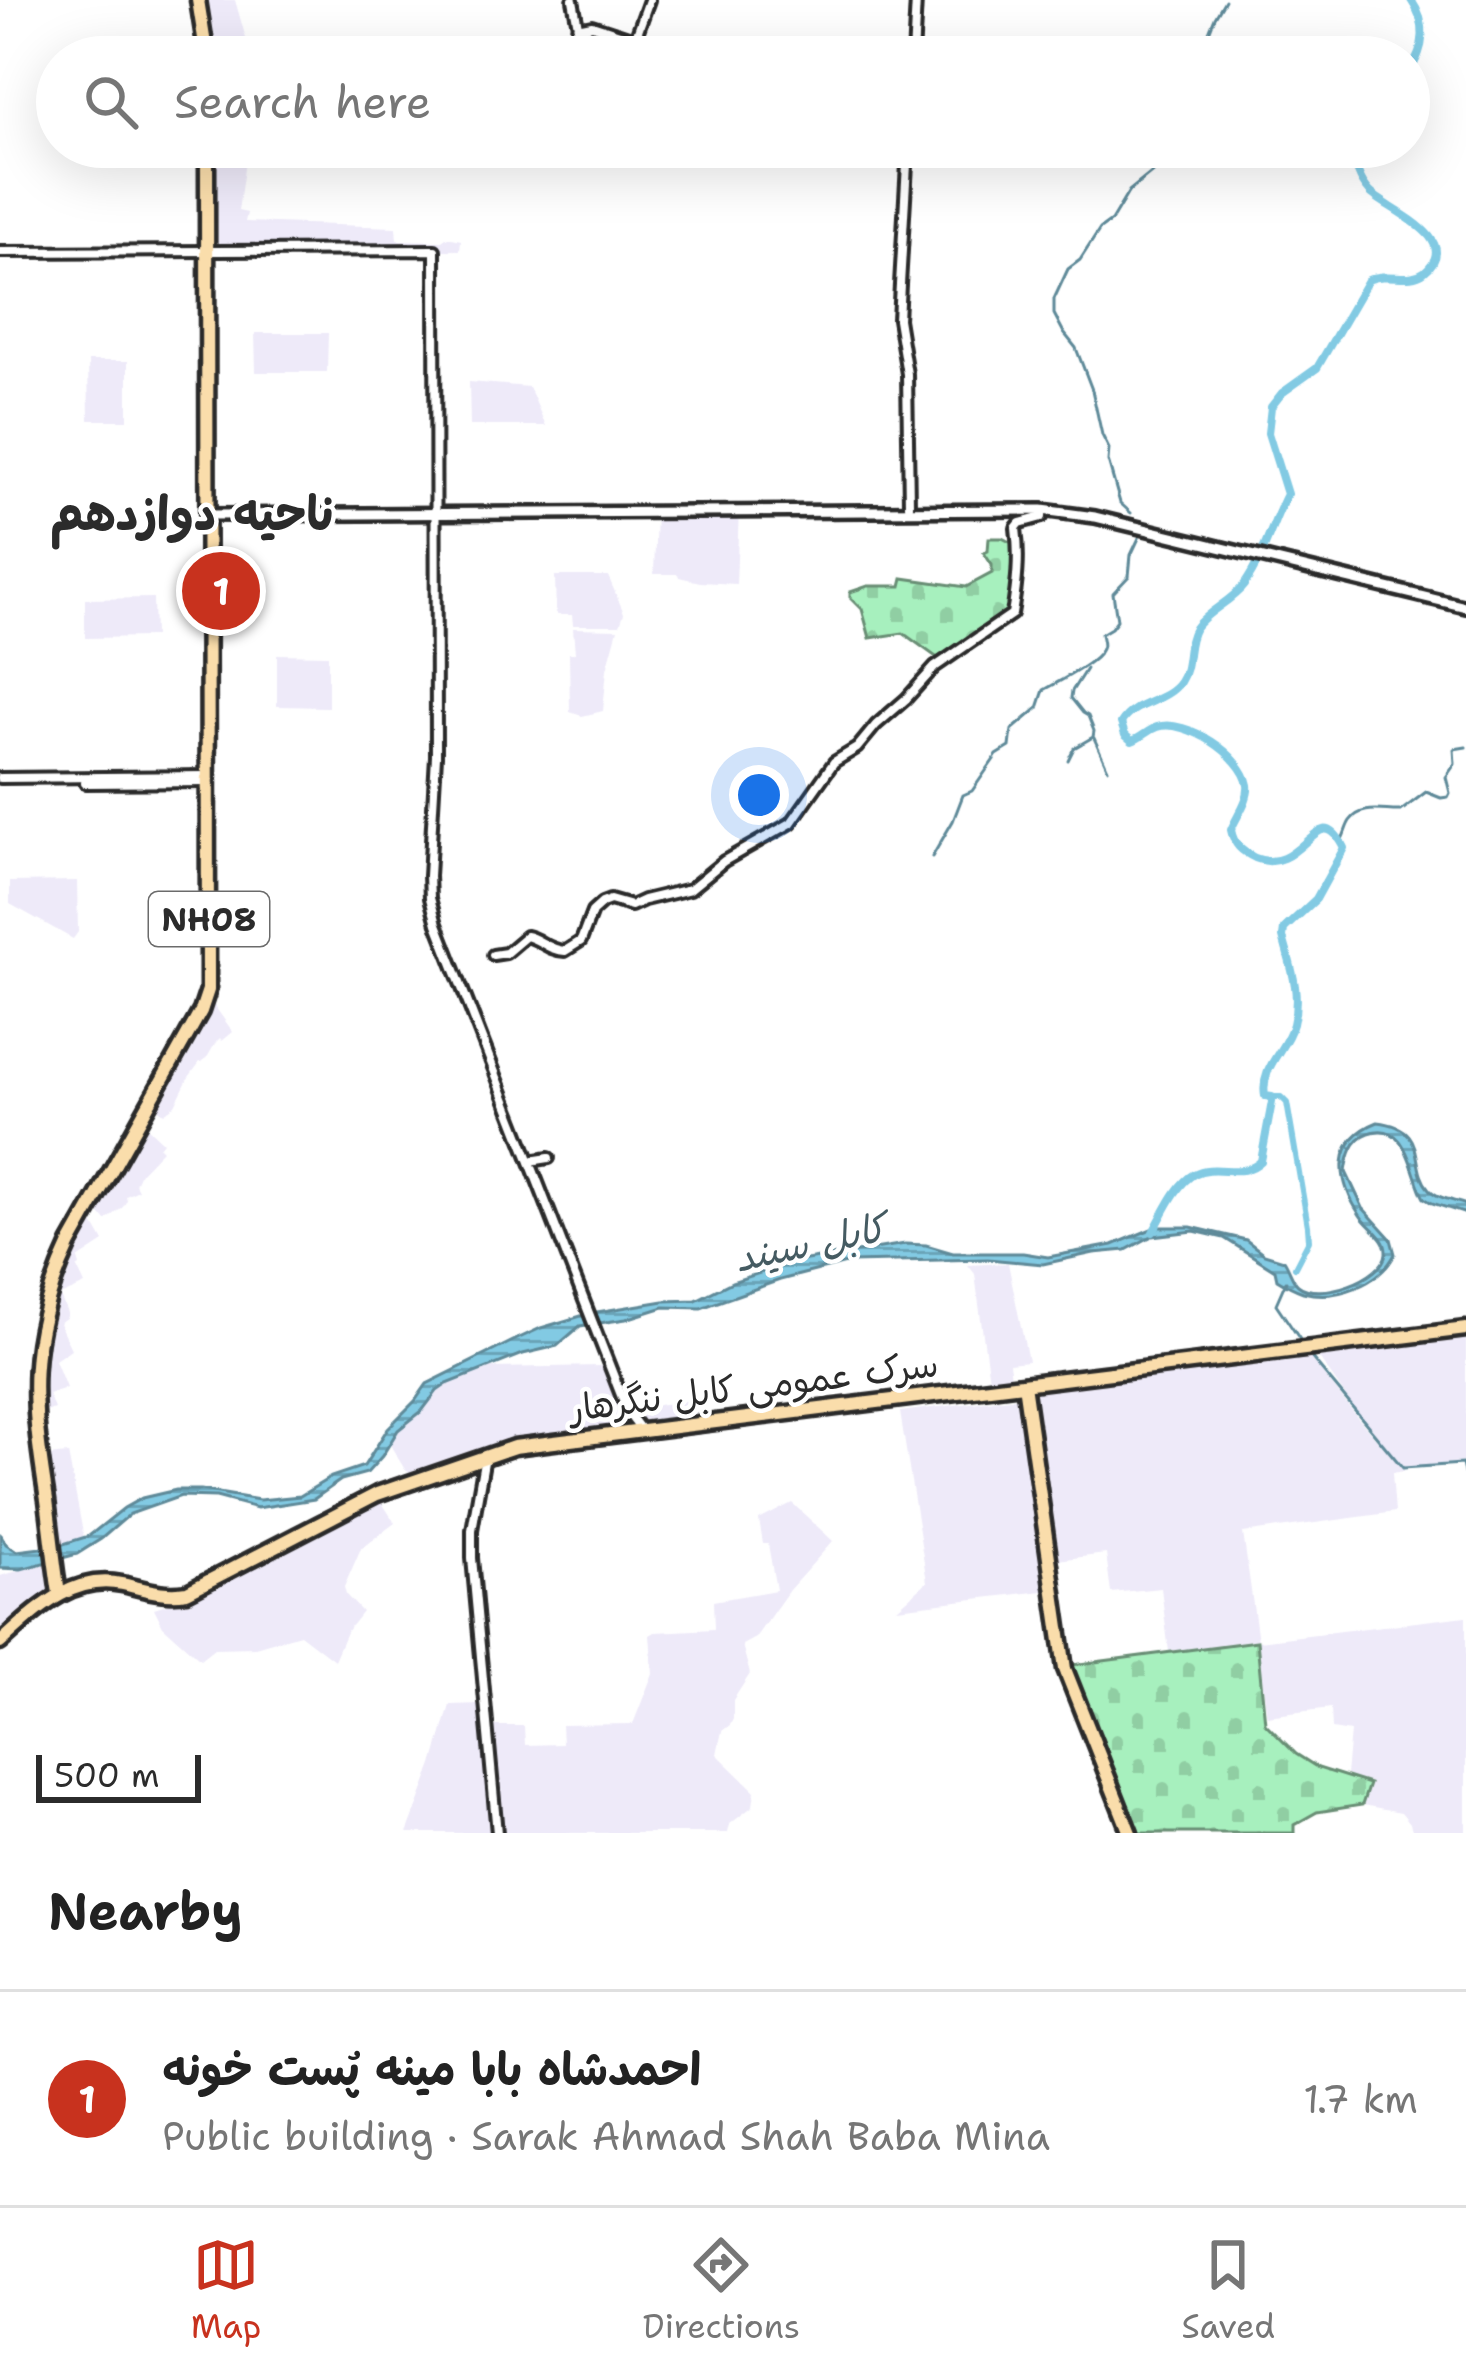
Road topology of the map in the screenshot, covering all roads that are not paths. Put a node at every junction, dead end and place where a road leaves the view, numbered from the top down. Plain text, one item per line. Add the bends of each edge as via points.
1 (196, 0) edge
2 (573, 0) edge
3 (650, 0) edge
4 (918, 0) edge
5 (577, 28) junction
6 (202, 36) edge
7 (206, 36) edge
8 (579, 36) edge
9 (625, 36) edge
10 (635, 36) edge
11 (915, 36) edge
12 (208, 168) edge
13 (210, 168) edge
14 (909, 168) edge
15 (0, 254) edge
16 (208, 254) junction
17 (911, 505) junction
18 (709, 508) junction
19 (434, 510) junction
20 (1042, 510) junction
21 (208, 513) junction
22 (1263, 558) junction
23 (1466, 604) edge
24 (210, 779) junction
25 (0, 780) edge
26 (493, 955) dead end
27 (549, 1158) dead end
28 (530, 1161) junction
29 (558, 1240) junction
30 (1466, 1331) edge
31 (594, 1332) junction
32 (35, 1386) junction
33 (1024, 1387) junction
34 (641, 1430) junction
35 (612, 1434) junction
36 (485, 1457) junction
37 (60, 1585) junction
38 (139, 1591) junction
39 (0, 1645) edge
40 (496, 1833) edge
41 (1130, 1833) edge

1 - 6 highway
1 - 7 highway
2 - 5 street
3 - 10 street
4 - 11 street
5 - 8 street
5 - 9 street
12 - 16 highway, NH08
13 - 16 highway, NH08
14 - 17 street via 902,317 911,374
15 - 16 street
16 - 19 street via 432,253
16 - 21 highway, NH08
16 - 21 highway, NH08
17 - 18 main road
17 - 22 main road via 1069,508
18 - 19 main road
18 - 19 main road
18 - 20 main road
19 - 21 main road
19 - 28 street via 430,898
19 - 29 street via 425,899
20 - 22 main road
20 - 26 street via 1042,517 1017,525 1012,614 935,668 834,762 791,823 690,889 631,906 602,903 581,941 565,952 526,936
21 - 24 highway, NH08
21 - 32 highway, NH08 via 211,992 63,1265
22 - 23 main road
24 - 25 street
24 - 32 highway, NH08 via 207,997 60,1265 43,1316
27 - 28 street
28 - 29 street
29 - 31 street
30 - 33 highway, سرک عمومی کابل ننگرهار
31 - 34 street
31 - 35 street via 624,1414
32 - 37 highway, NH08
33 - 34 highway, سرک عمومی کابل ننگرهار
33 - 36 highway
33 - 41 highway via 1065,1670
34 - 35 highway, سرک عمومی کابل ننگرهار
35 - 36 highway, سرک عمومی کابل ننگرهار
36 - 38 highway, سرک عمومی کابل ننگرهار via 319,1526 188,1595
36 - 40 street via 472,1558
37 - 38 highway, سرک عمومی کابل ننگرهار
37 - 38 highway, سرک عمومی کابل ننگرهار via 111,1582
37 - 39 highway

